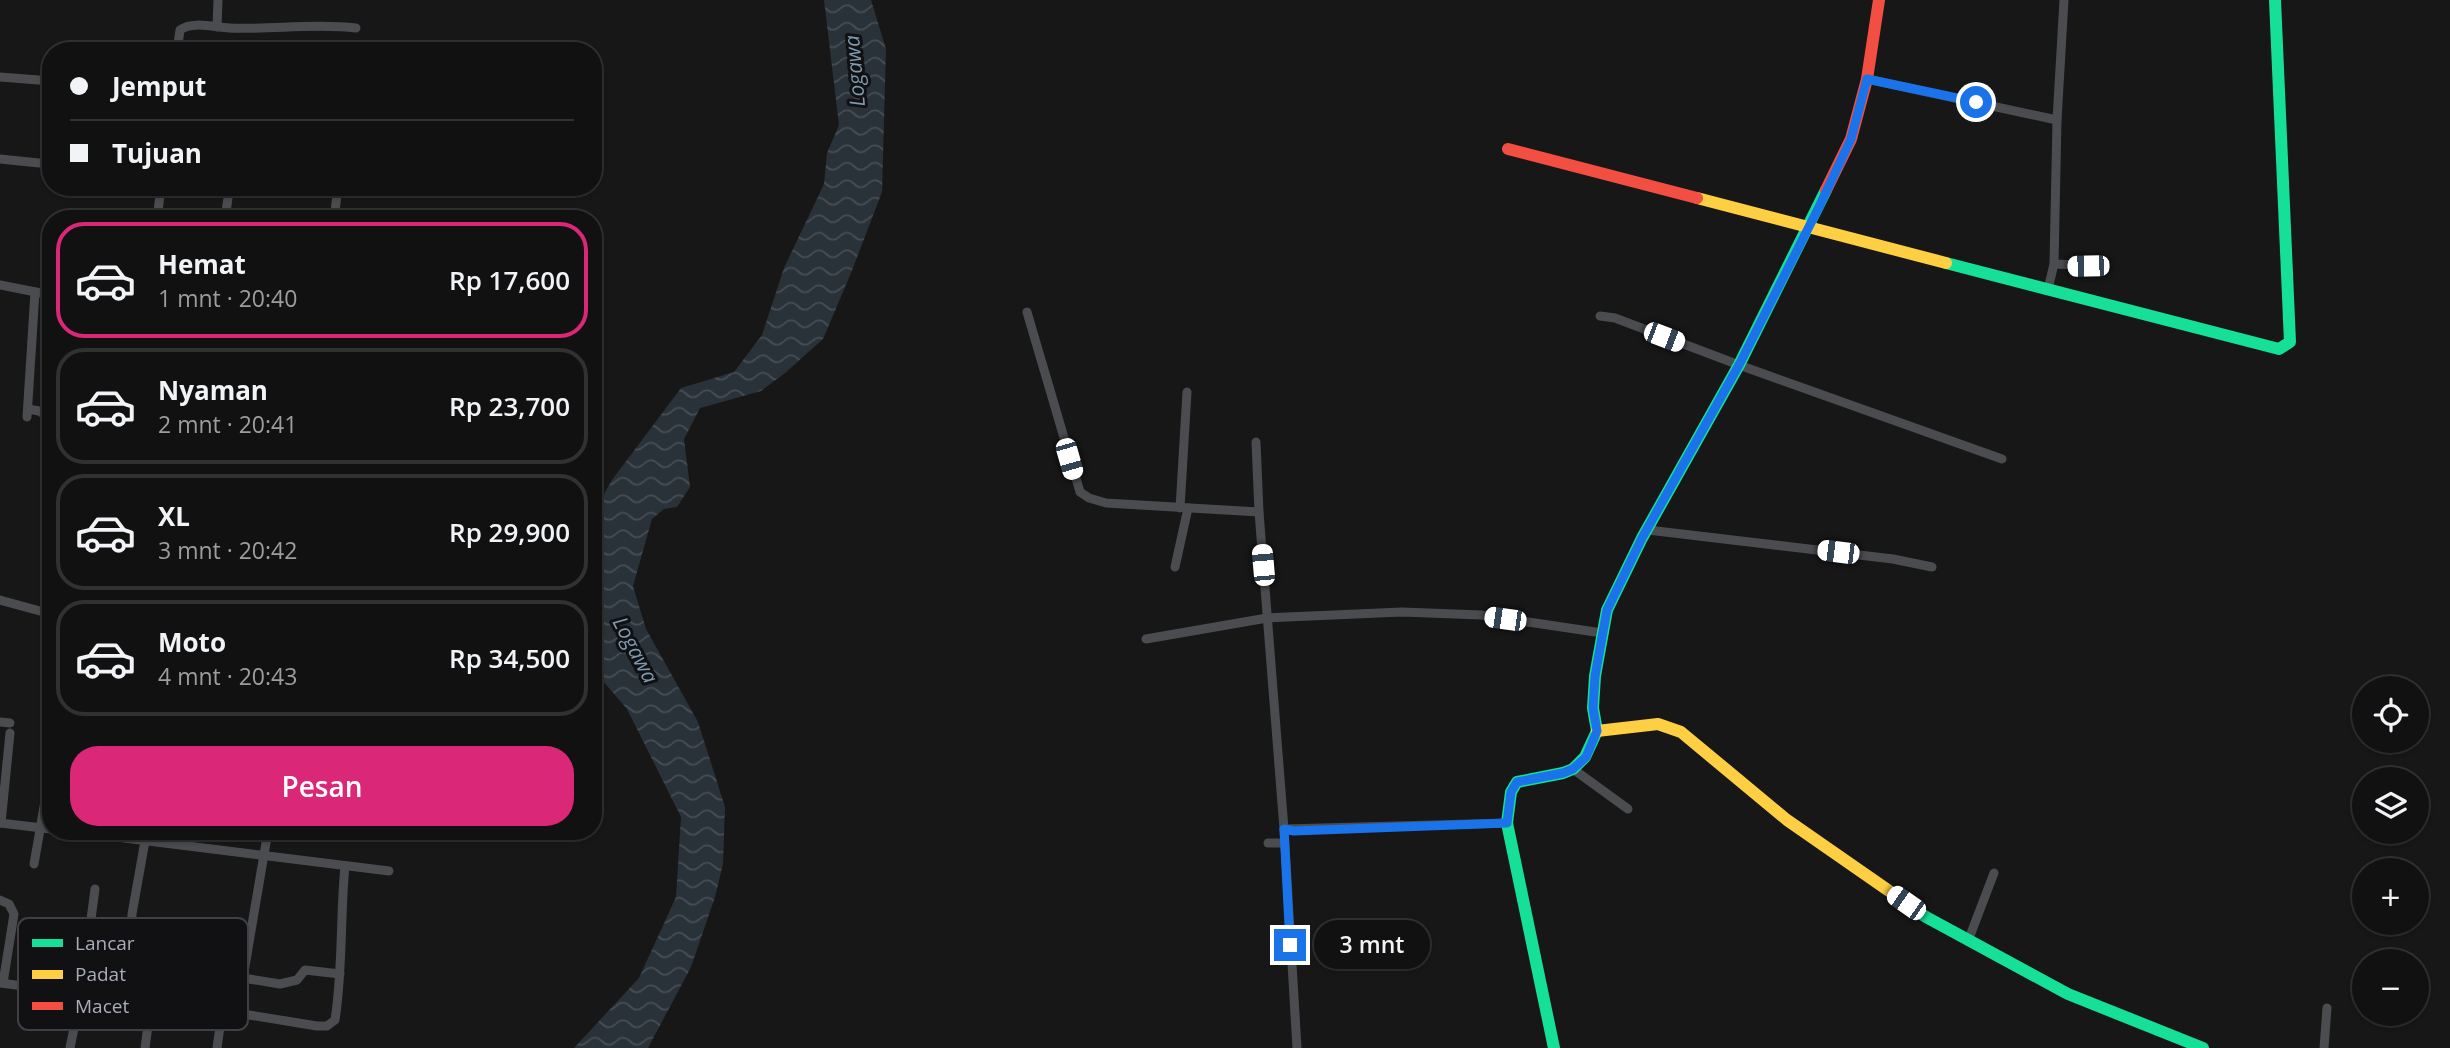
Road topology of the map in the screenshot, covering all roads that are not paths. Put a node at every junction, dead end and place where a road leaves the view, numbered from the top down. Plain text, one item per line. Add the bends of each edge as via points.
1 (218, 0) edge
2 (1879, 0) edge
3 (2064, 0) edge
4 (2275, 0) edge
5 (217, 27) junction
6 (356, 28) dead end
7 (179, 42) edge
8 (0, 76) edge
9 (1867, 79) junction
10 (42, 80) edge
11 (2057, 120) junction
12 (1508, 149) dead end
13 (0, 159) edge
14 (39, 163) dead end
15 (228, 198) dead end
16 (226, 210) edge
17 (1809, 226) junction
18 (2054, 264) junction
19 (2105, 266) dead end
20 (0, 285) edge
21 (2048, 289) junction
22 (35, 292) junction
23 (42, 293) edge
24 (1027, 312) dead end
25 (1601, 316) dead end
26 (1739, 365) junction
27 (1187, 392) dead end
28 (42, 413) edge
29 (1256, 442) dead end
30 (2002, 459) dead end
31 (1184, 508) junction
32 (1259, 512) junction
33 (1648, 530) junction
34 (1175, 567) dead end
35 (1931, 567) dead end
36 (0, 600) edge
37 (42, 612) edge
38 (1267, 618) junction
39 (1602, 633) junction
40 (1146, 639) dead end
41 (7, 726) edge
42 (1597, 731) junction
43 (1573, 769) junction
44 (1628, 809) dead end
45 (42, 820) edge
46 (1, 823) edge
47 (1507, 823) junction
48 (40, 828) junction
49 (1284, 829) junction
50 (139, 840) edge
51 (267, 840) edge
52 (145, 841) junction
53 (1284, 842) junction
54 (1268, 843) dead end
55 (265, 857) junction
56 (34, 864) dead end
57 (345, 866) junction
58 (389, 871) dead end
59 (1994, 873) dead end
60 (94, 889) dead end
61 (0, 900) edge
62 (90, 918) edge
63 (132, 918) edge
64 (1968, 941) junction
65 (248, 950) edge
66 (340, 974) junction
67 (248, 979) edge
68 (1, 983) edge
69 (2327, 1008) dead end
70 (248, 1015) edge
71 (74, 1030) edge
72 (147, 1030) edge
73 (220, 1030) edge
74 (70, 1048) edge
75 (145, 1048) edge
76 (217, 1048) edge
77 (1297, 1048) edge
78 (1555, 1048) edge
79 (2203, 1048) edge
80 (2324, 1048) edge

1 - 5 street
2 - 9 street
3 - 11 street
4 - 21 street via 2287,346 2279,349
5 - 6 street
5 - 7 street via 182,28
8 - 10 street
9 - 11 street
9 - 17 street via 1851,139
11 - 18 street
12 - 17 street
13 - 14 street
15 - 16 street
17 - 21 street
17 - 26 street
18 - 19 street
18 - 21 street
20 - 22 street
22 - 23 street
22 - 28 street via 27,413
24 - 31 street via 1080,492 1106,503
25 - 26 street
26 - 30 street
26 - 33 street
27 - 31 street
29 - 32 street
31 - 32 street
31 - 34 street
32 - 38 street
33 - 35 street
33 - 39 street via 1607,610
36 - 37 street
38 - 39 street via 1402,612 1468,615
38 - 40 street
38 - 49 street
39 - 42 street via 1593,708
41 - 46 street
42 - 43 street via 1586,757
42 - 64 street via 1658,724 1681,732 1787,820
43 - 44 street
43 - 47 street via 1517,782
45 - 48 street
46 - 48 street
47 - 49 street
47 - 78 street
48 - 56 street
49 - 53 street
50 - 52 street
51 - 55 street
52 - 55 street
52 - 63 street
53 - 54 street
53 - 77 street
55 - 57 street
55 - 65 street
57 - 58 street
57 - 66 street
59 - 64 street
60 - 62 street
61 - 68 street via 9,904 14,914
64 - 79 street via 2067,994
66 - 67 street via 305,970 297,980 280,984
66 - 70 street via 335,1020 327,1026
69 - 80 street
71 - 74 street
72 - 75 street
73 - 76 street

